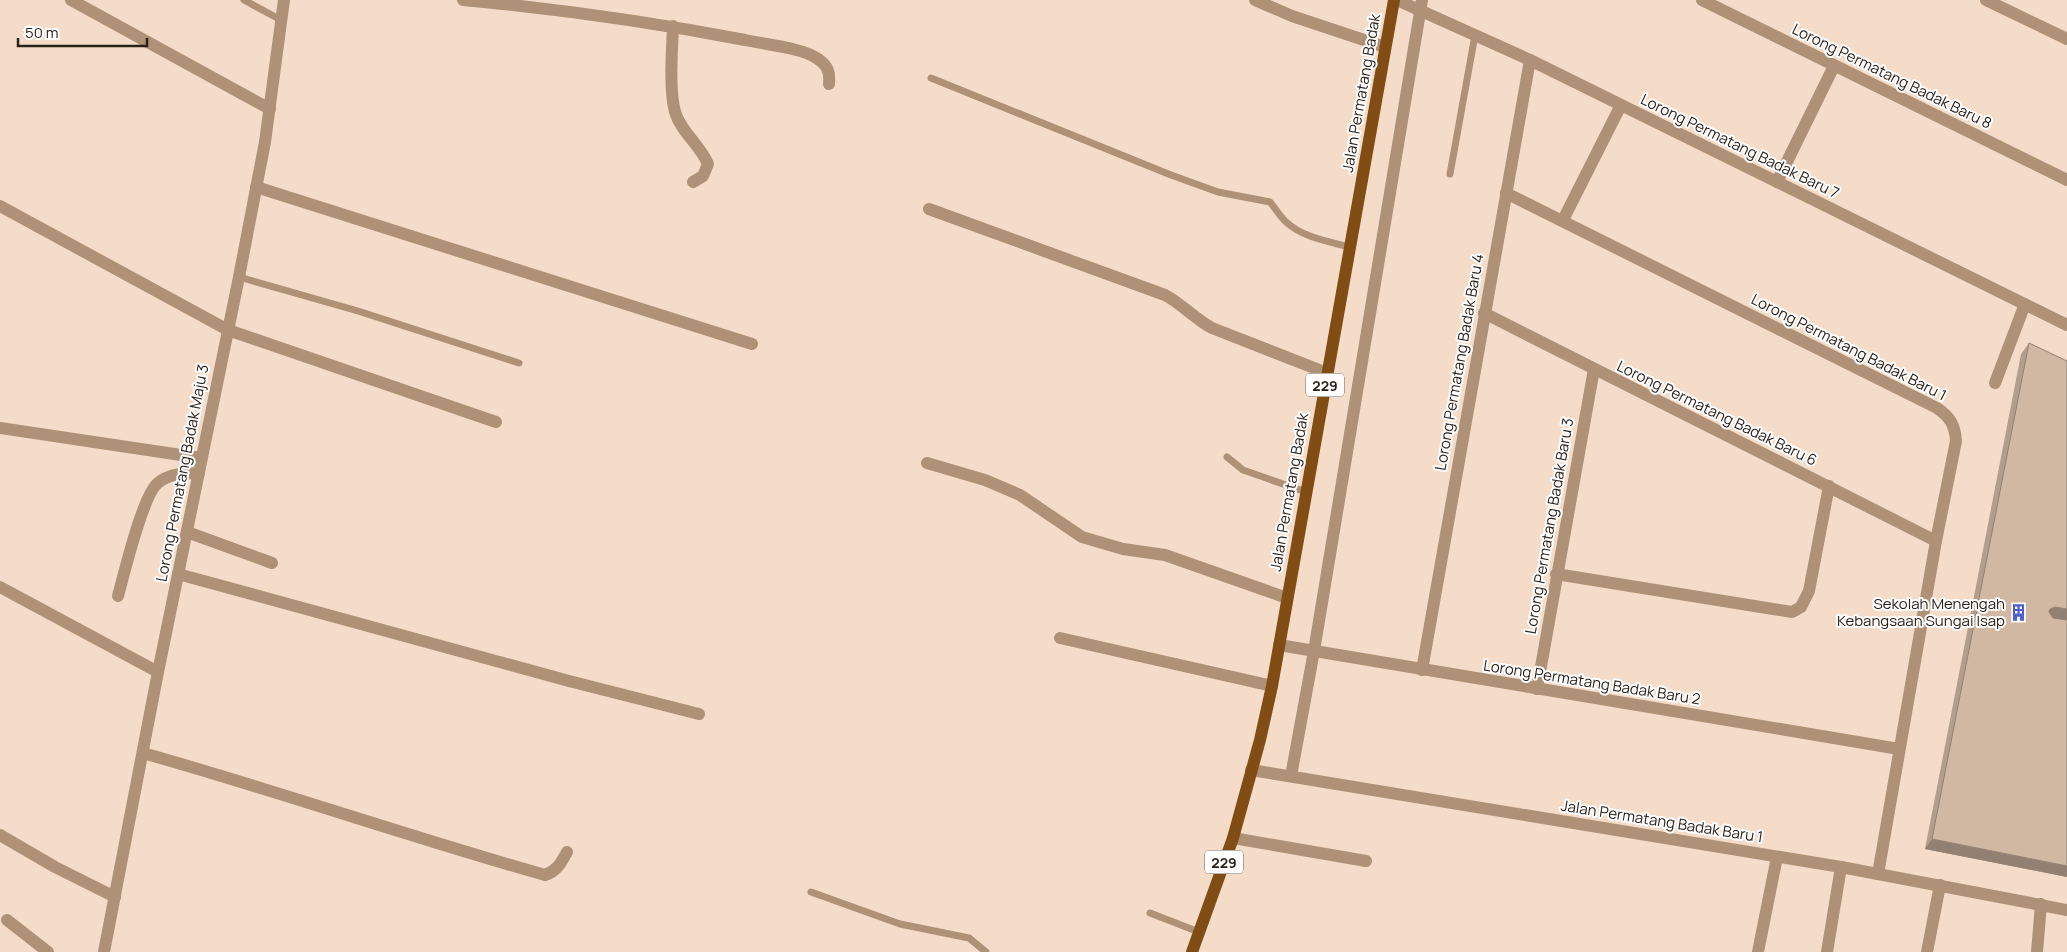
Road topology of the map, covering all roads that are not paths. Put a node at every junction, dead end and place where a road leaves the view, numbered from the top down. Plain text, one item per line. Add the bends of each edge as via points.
1 (71, 0) edge
2 (244, 0) edge
3 (284, 0) edge
4 (463, 0) edge
5 (1255, 0) edge
6 (1394, 0) edge
7 (1397, 0) edge
8 (1702, 0) edge
9 (1986, 0) edge
10 (1422, 5) edge
11 (281, 20) junction
12 (673, 26) junction
13 (1475, 35) junction
14 (2067, 39) edge
15 (1385, 47) junction
16 (1530, 60) junction
17 (1834, 66) junction
18 (931, 78) dead end
19 (829, 84) dead end
20 (1621, 105) junction
21 (270, 109) junction
22 (1450, 174) dead end
23 (2067, 180) edge
24 (693, 182) dead end
25 (1777, 182) junction
26 (256, 187) junction
27 (1506, 193) junction
28 (0, 206) edge
29 (929, 209) dead end
30 (1564, 220) junction
31 (1350, 247) junction
32 (239, 277) junction
33 (2025, 304) junction
34 (1484, 313) junction
35 (2067, 325) edge
36 (228, 330) junction
37 (752, 344) dead end
38 (519, 363) dead end
39 (1594, 370) junction
40 (1327, 373) junction
41 (1995, 383) dead end
42 (496, 422) dead end
43 (0, 428) edge
44 (1227, 457) dead end
45 (202, 458) junction
46 (927, 464) dead end
47 (199, 473) junction
48 (1829, 486) junction
49 (1306, 492) junction
50 (187, 532) junction
51 (1936, 541) junction
52 (272, 563) dead end
53 (178, 574) junction
54 (1556, 574) junction
55 (0, 587) edge
56 (118, 596) dead end
57 (1287, 598) junction
58 (1060, 638) dead end
59 (1279, 645) junction
60 (1314, 651) junction
61 (1422, 670) junction
62 (158, 672) junction
63 (1272, 686) junction
64 (1537, 689) junction
65 (699, 714) dead end
66 (1899, 749) junction
67 (143, 753) junction
68 (1251, 770) junction
69 (1291, 776) junction
70 (0, 835) edge
71 (1232, 838) junction
72 (567, 852) dead end
73 (1777, 857) junction
74 (1366, 861) dead end
75 (1841, 868) junction
76 (1878, 874) junction
77 (1940, 885) junction
78 (811, 892) dead end
79 (115, 897) junction
80 (2041, 904) junction
81 (2067, 910) edge
82 (1150, 913) dead end
83 (7, 920) dead end
84 (1199, 932) junction
85 (48, 952) edge
86 (104, 952) edge
87 (986, 952) edge
88 (1192, 952) edge
89 (1758, 952) edge
90 (1827, 952) edge
91 (1927, 952) edge
92 (2037, 952) edge

1 - 21 street
2 - 11 lane
3 - 11 street, Lorong Permatang Badak Maju 3
4 - 12 street
5 - 15 street
6 - 15 main road, Jalan Permatang Badak / 229
7 - 10 street, Lorong Permatang Badak Baru 7
8 - 17 street, Lorong Permatang Badak Baru 8
9 - 14 street
10 - 13 street, Lorong Permatang Badak Baru 7
10 - 60 street
11 - 21 street, Lorong Permatang Badak Maju 3
12 - 19 street via 817,57 830,74
12 - 24 street via 675,112 708,164 703,176
13 - 16 street, Lorong Permatang Badak Baru 7
13 - 22 lane
15 - 31 main road, Jalan Permatang Badak / 229
16 - 20 street, Lorong Permatang Badak Baru 7
16 - 27 street, Lorong Permatang Badak Baru 4
17 - 23 street, Lorong Permatang Badak Baru 8
17 - 25 street
18 - 31 lane via 1218,192 1270,202 1285,221 1303,233
20 - 25 street, Lorong Permatang Badak Baru 7
20 - 30 street
21 - 26 street, Lorong Permatang Badak Maju 3
25 - 33 street, Lorong Permatang Badak Baru 7
26 - 32 street, Lorong Permatang Badak Maju 3
26 - 37 street
27 - 30 street, Lorong Permatang Badak Baru 1
27 - 34 street, Lorong Permatang Badak Baru 4
28 - 36 street
29 - 40 street via 1165,295 1212,328
30 - 51 street, Lorong Permatang Badak Baru 1 via 1946,414 1956,431 1956,441
31 - 40 main road, Jalan Permatang Badak / 229
32 - 36 street, Lorong Permatang Badak Maju 3
32 - 38 lane
33 - 35 street, Lorong Permatang Badak Baru 7
33 - 41 street
34 - 39 street, Lorong Permatang Badak Baru 6
34 - 61 street, Lorong Permatang Badak Baru 4
36 - 42 street
36 - 45 street, Lorong Permatang Badak Maju 3
39 - 48 street, Lorong Permatang Badak Baru 6
39 - 54 street, Lorong Permatang Badak Baru 3
40 - 49 main road, Jalan Permatang Badak / 229
43 - 45 street
44 - 49 lane via 1243,470
45 - 47 street, Lorong Permatang Badak Maju 3
46 - 57 street via 1020,494 1082,537 1122,549 1165,556
47 - 50 street, Lorong Permatang Badak Maju 3
47 - 56 street via 170,475 156,484 148,499
48 - 51 street, Lorong Permatang Badak Baru 6
48 - 54 street via 1809,591 1801,607 1792,612
49 - 57 main road, Jalan Permatang Badak / 229
50 - 52 street
50 - 53 street, Lorong Permatang Badak Maju 3
51 - 66 street, Lorong Permatang Badak Baru 1
53 - 62 street, Lorong Permatang Badak Maju 3
53 - 65 street
54 - 64 street, Lorong Permatang Badak Baru 3
55 - 62 street
57 - 59 main road, Jalan Permatang Badak / 229
58 - 63 street
59 - 60 street, Lorong Permatang Badak Baru 2
59 - 63 main road, Jalan Permatang Badak / 229
60 - 61 street, Lorong Permatang Badak Baru 2
60 - 69 street
61 - 64 street, Lorong Permatang Badak Baru 2
62 - 67 street, Lorong Permatang Badak Maju 3
63 - 68 main road, Jalan Permatang Badak / 229
64 - 66 street, Lorong Permatang Badak Baru 2
66 - 76 street, Lorong Permatang Badak Baru 1
67 - 72 street via 544,875 552,873
67 - 79 street, Lorong Permatang Badak Maju 3
68 - 69 street, Jalan Permatang Badak Baru 1
68 - 71 main road, Jalan Permatang Badak / 229
69 - 73 street, Jalan Permatang Badak Baru 1
70 - 79 street
71 - 74 street
71 - 84 main road, Jalan Permatang Badak / 229
73 - 75 street, Jalan Permatang Badak Baru 1
73 - 89 street
75 - 76 street, Jalan Permatang Badak Baru 1
75 - 90 street
76 - 77 street, Jalan Permatang Badak Baru 1
77 - 80 street, Jalan Permatang Badak Baru 1
77 - 91 street
78 - 87 lane via 918,930 968,938
79 - 86 street, Lorong Permatang Badak Maju 3
80 - 81 street, Jalan Permatang Badak Baru 1
80 - 92 street
82 - 84 lane
83 - 85 street
84 - 88 main road, Jalan Permatang Badak / 229

